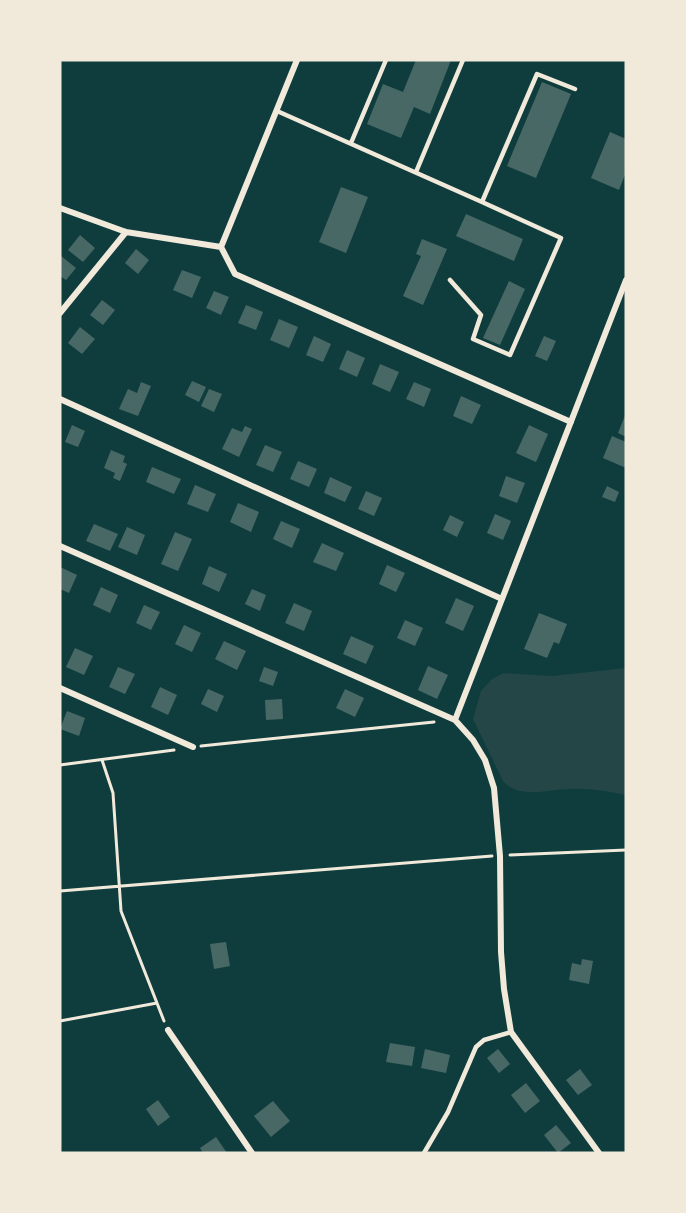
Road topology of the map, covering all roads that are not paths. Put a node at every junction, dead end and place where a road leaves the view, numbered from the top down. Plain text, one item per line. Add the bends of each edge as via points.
1 (297, 60) edge
2 (386, 60) edge
3 (463, 60) edge
4 (574, 89) dead end
5 (277, 111) junction
6 (351, 143) junction
7 (416, 172) junction
8 (482, 202) junction
9 (60, 208) edge
10 (126, 232) junction
11 (221, 247) junction
12 (450, 280) dead end
13 (626, 280) edge
14 (60, 313) edge
15 (60, 399) edge
16 (571, 422) junction
17 (60, 546) edge
18 (502, 598) junction
19 (60, 688) edge
20 (455, 720) junction
21 (193, 747) road end
22 (168, 1030) road end
23 (511, 1032) junction
24 (252, 1153) edge
25 (424, 1153) edge
26 (599, 1153) edge

1 - 5 street
2 - 6 lane
3 - 7 lane
4 - 8 lane via 537,74
5 - 6 lane
5 - 11 street
6 - 7 lane
7 - 8 lane
8 - 12 lane via 561,238 510,355 473,339 481,315
9 - 10 street
10 - 11 street
10 - 14 street
11 - 16 street via 235,274
13 - 16 street
15 - 18 street
16 - 18 street
17 - 20 street
18 - 20 street
19 - 21 street
20 - 23 street via 485,760 494,788 500,856 501,951
22 - 24 street
23 - 25 lane via 484,1040 476,1047 448,1112
23 - 26 street

